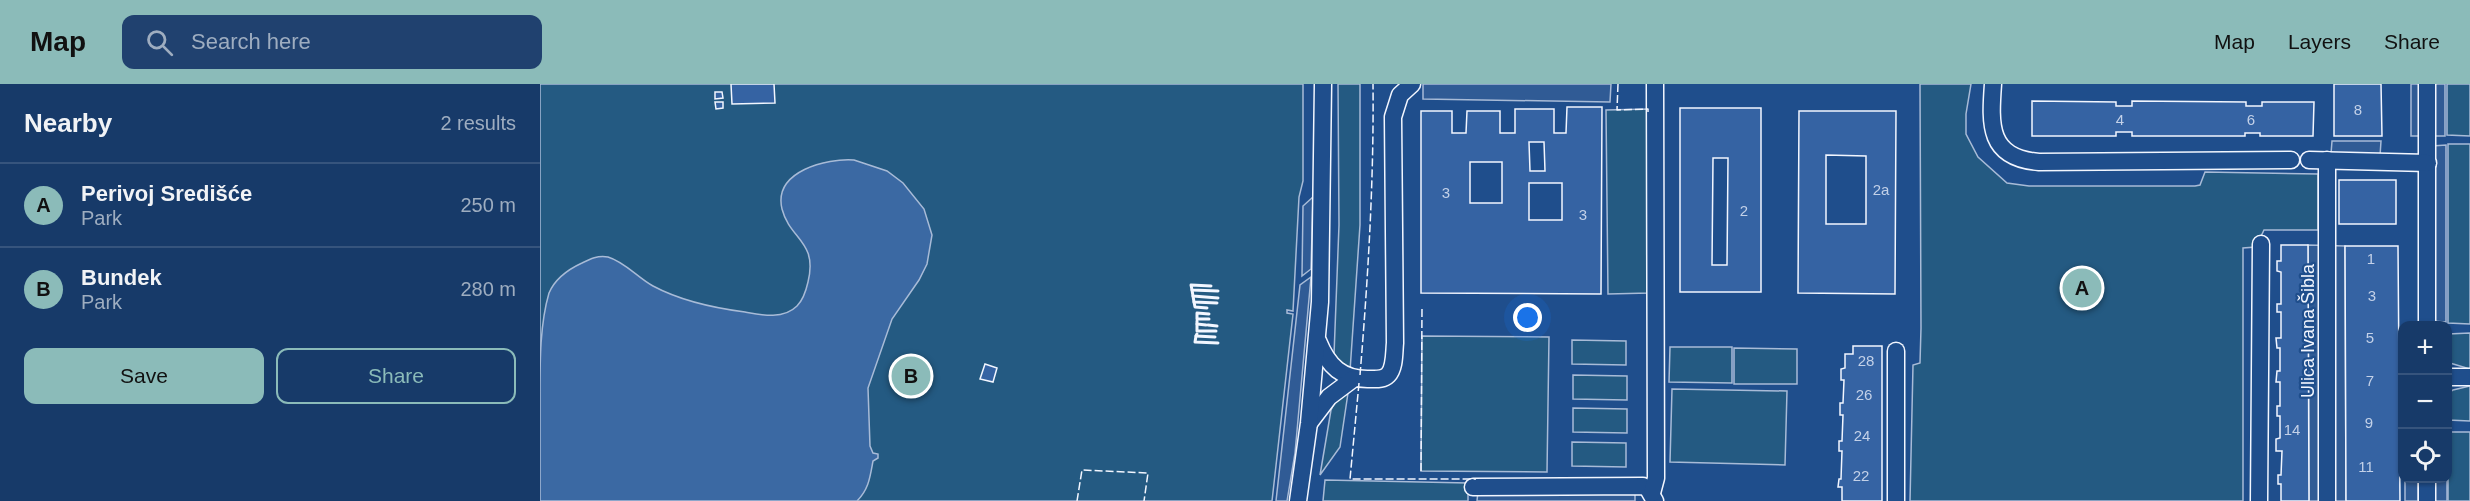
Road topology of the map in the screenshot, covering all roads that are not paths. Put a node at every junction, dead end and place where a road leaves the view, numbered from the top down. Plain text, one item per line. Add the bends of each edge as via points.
1 (1412, 84) edge
2 (1655, 84) edge
3 (1993, 84) edge
4 (2427, 84) edge
5 (1321, 87) edge
6 (2291, 160) dead end
7 (2309, 160) dead end
8 (2327, 160) junction
9 (2428, 163) junction
10 (2260, 244) dead end
11 (2427, 321) edge
12 (1318, 340) junction
13 (1896, 351) dead end
14 (2452, 377) edge
15 (2470, 377) edge
16 (1353, 379) junction
17 (1309, 423) junction
18 (2427, 483) edge
19 (1473, 487) dead end
20 (1654, 497) edge
21 (1298, 501) edge
22 (1896, 501) edge
23 (2259, 501) edge
24 (2327, 501) edge
25 (2427, 501) edge

1 - 16 street via 1400,95 1394,117 1394,358 1388,375 1380,379
2 - 20 street
3 - 6 street via 1992,129 1998,143 2018,159
4 - 9 street
5 - 12 street
7 - 8 street
8 - 9 street
8 - 24 street, Ulica Ivana Šibla
9 - 11 street
10 - 23 street
12 - 16 street via 1331,366
12 - 17 street
13 - 22 street
14 - 15 street
16 - 17 street via 1329,397
17 - 21 street
18 - 25 street
19 - 20 street via 1643,486

